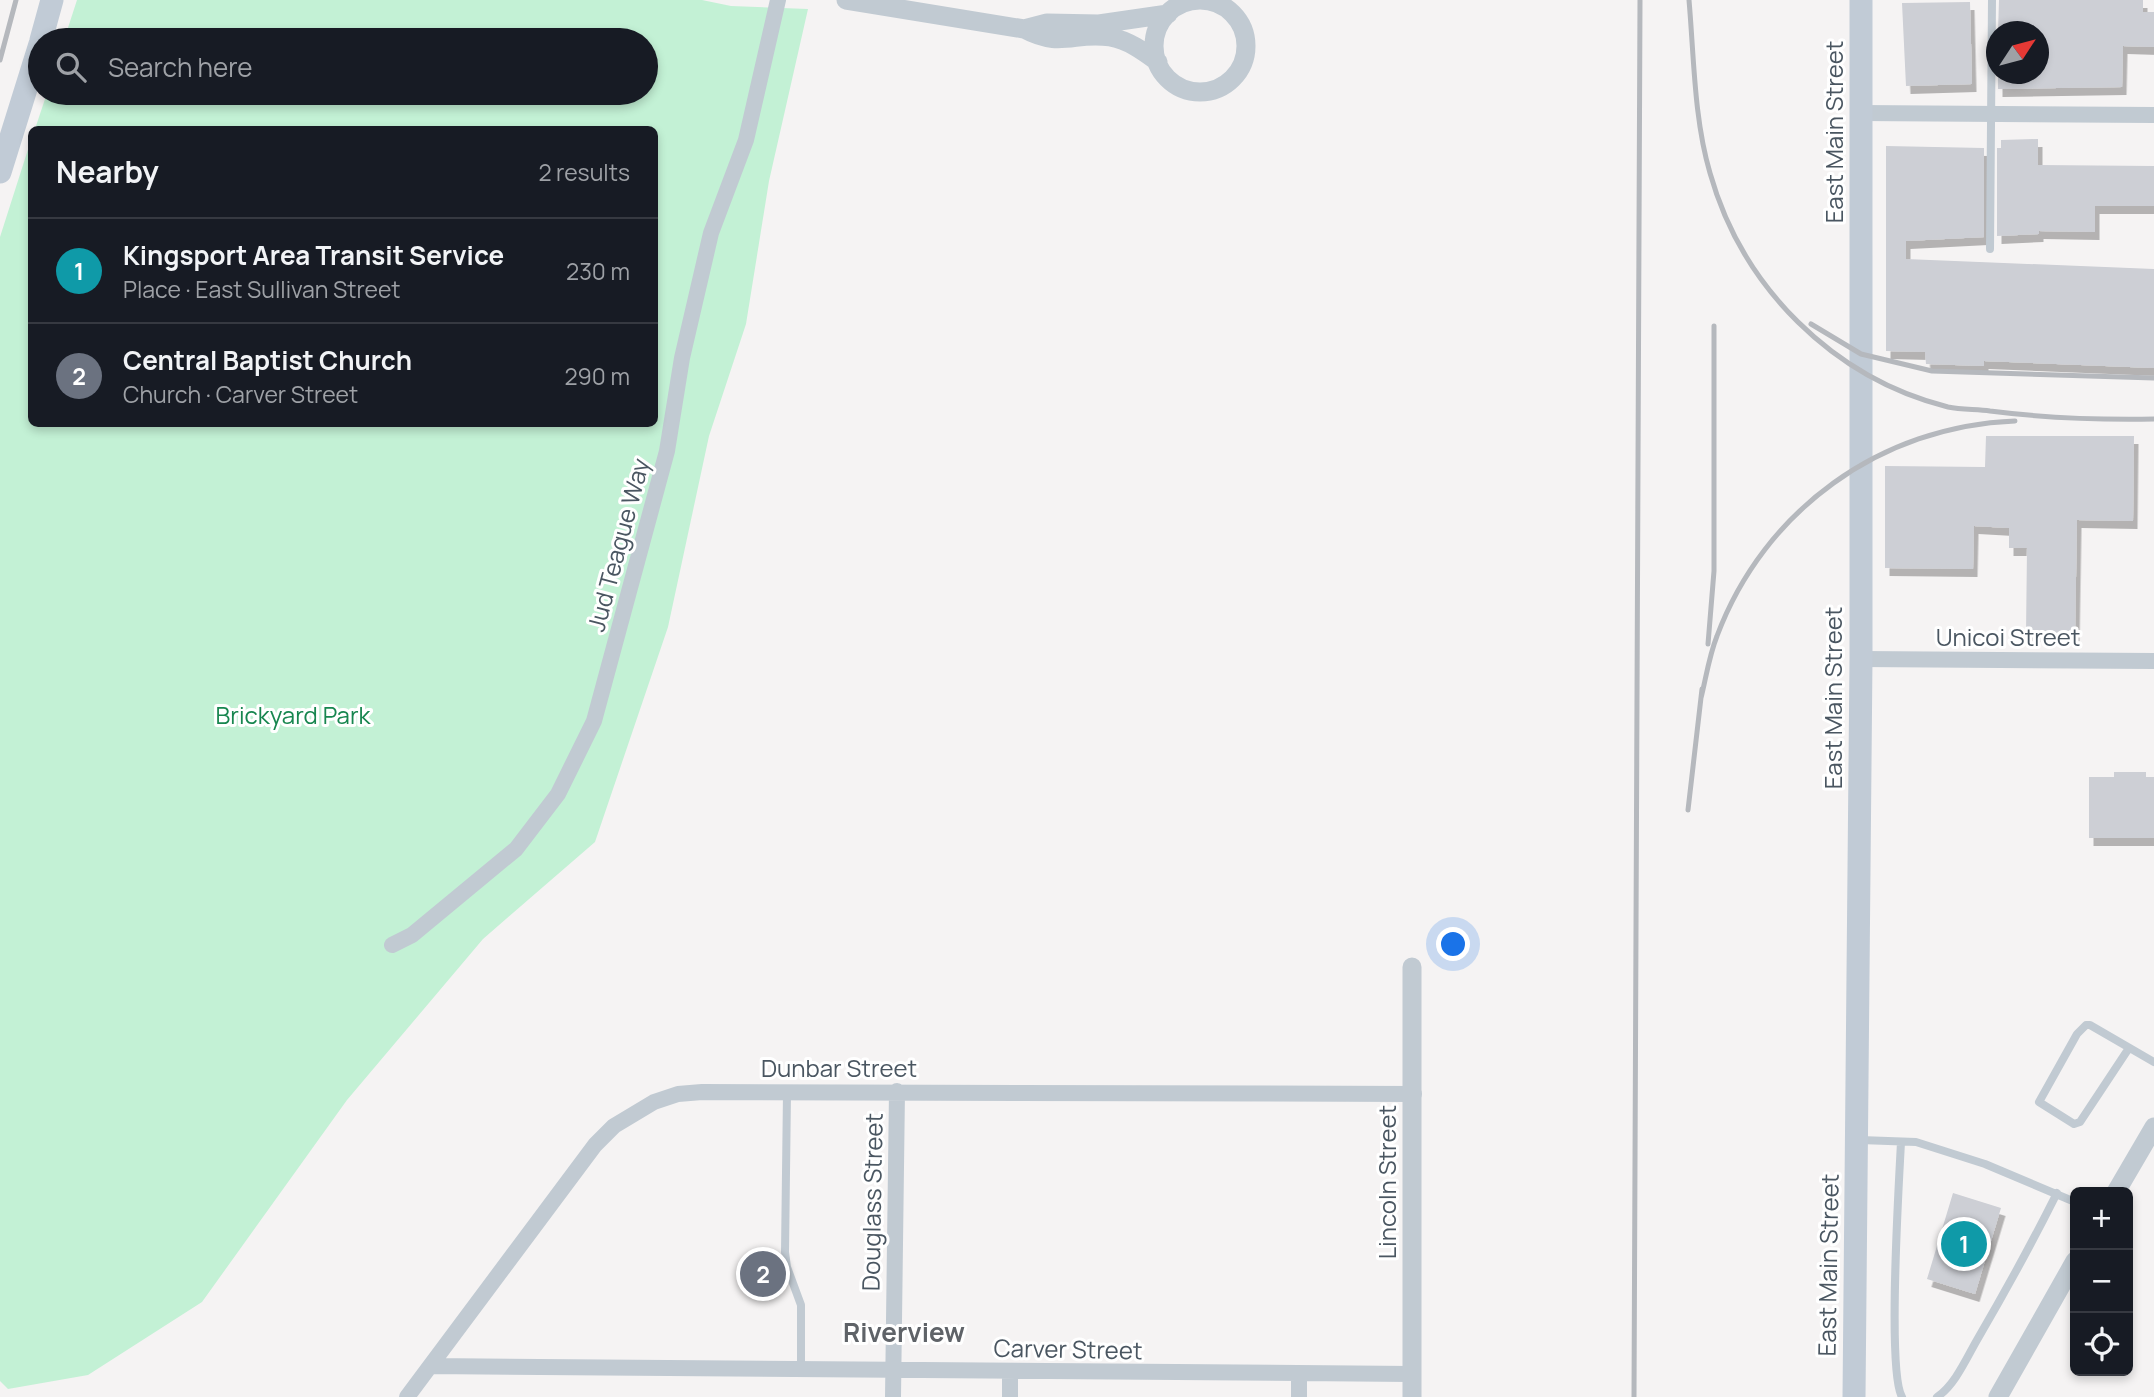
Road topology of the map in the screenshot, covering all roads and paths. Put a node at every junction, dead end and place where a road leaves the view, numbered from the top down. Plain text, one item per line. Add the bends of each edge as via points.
1 (52, 0) edge
2 (778, 0) edge
3 (846, 0) edge
4 (1861, 0) edge
5 (1992, 0) edge
6 (1168, 14) junction
7 (45, 28) edge
8 (1024, 29) junction
9 (1158, 62) junction
10 (28, 83) edge
11 (1861, 113) junction
12 (1991, 114) junction
13 (2154, 115) edge
14 (0, 172) edge
15 (1990, 249) dead end
16 (1861, 659) junction
17 (2154, 661) edge
18 (392, 945) dead end
19 (1412, 967) dead end
20 (2129, 1048) junction
21 (2154, 1062) edge
22 (897, 1091) junction
23 (788, 1092) junction
24 (1414, 1094) junction
25 (2154, 1128) edge
26 (1857, 1140) junction
27 (1901, 1142) junction
28 (2119, 1187) edge
29 (2057, 1193) junction
30 (2070, 1200) edge
31 (2070, 1270) edge
32 (430, 1366) junction
33 (802, 1370) junction
34 (893, 1371) junction
35 (1010, 1372) junction
36 (1411, 1374) junction
37 (1299, 1375) junction
38 (407, 1397) edge
39 (893, 1397) edge
40 (1010, 1397) edge
41 (1299, 1397) edge
42 (1412, 1397) edge
43 (1854, 1397) edge
44 (1902, 1397) edge
45 (1937, 1397) edge
46 (1998, 1397) edge

1 - 7 main road
2 - 18 street, Jud Teague Way via 746,140 711,233 682,358 667,451 594,721 558,794 516,849 412,935
3 - 8 street
4 - 11 main road, East Main Street
5 - 12 lane
6 - 8 street via 1099,24 1047,23
6 - 9 street via 1155,40
6 - 9 street via 1195,1 1224,7 1243,30 1244,60 1226,84 1197,92 1170,80
8 - 9 street via 1043,40 1109,36 1132,44
10 - 14 main road
11 - 12 street
11 - 16 main road, East Main Street
12 - 13 street
12 - 15 lane
16 - 17 street, Unicoi Street
16 - 26 main road, East Main Street
19 - 24 street, Lincoln Street
20 - 20 lane via 2086,1025 2039,1102 2074,1124 2080,1122
20 - 21 lane
22 - 23 street, Dunbar Street
22 - 24 street, Dunbar Street
22 - 34 street, Douglass Street
23 - 32 street, Dunbar Street via 678,1094 654,1102 614,1126 595,1145
23 - 33 lane via 785,1252 801,1305
24 - 36 street, Lincoln Street
25 - 28 street
26 - 27 lane
26 - 43 main road, East Main Street
27 - 29 lane via 1916,1142 1985,1164
27 - 44 lane via 1896,1348
29 - 30 lane
29 - 45 lane via 2020,1268 1969,1354
31 - 46 street
32 - 33 street, Carver Street
32 - 38 street, Dunbar Street
33 - 34 street, Carver Street
34 - 35 street, Carver Street
34 - 39 street, Douglass Street
35 - 37 street, Carver Street
35 - 40 street
36 - 37 street, Carver Street
36 - 42 street, Lincoln Street
37 - 41 street

